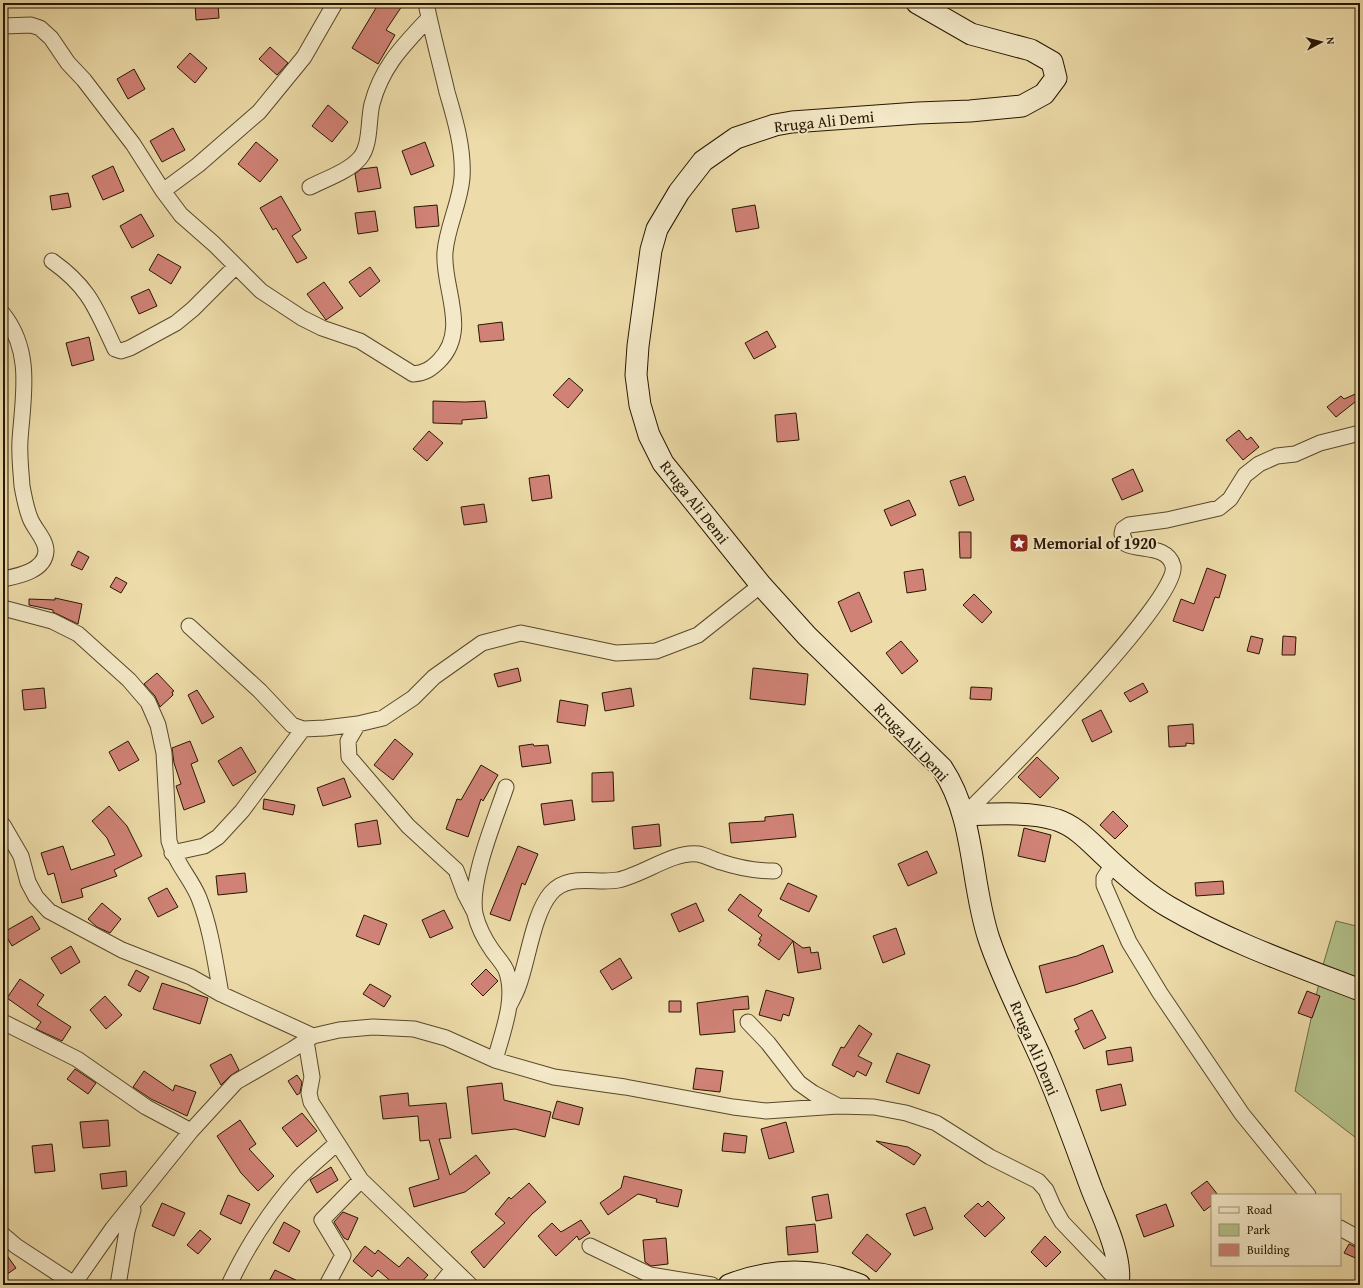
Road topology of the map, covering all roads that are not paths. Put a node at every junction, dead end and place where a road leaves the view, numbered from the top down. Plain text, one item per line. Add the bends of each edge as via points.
1 (335, 3) edge
2 (426, 3) edge
3 (916, 3) edge
4 (429, 18) junction
5 (3, 26) edge
6 (310, 187) dead end
7 (163, 191) junction
8 (52, 262) dead end
9 (236, 266) junction
10 (3, 314) edge
11 (1360, 433) edge
12 (3, 579) edge
13 (761, 585) junction
14 (3, 608) edge
15 (189, 626) dead end
16 (358, 724) junction
17 (303, 729) junction
18 (506, 787) dead end
19 (964, 816) junction
20 (3, 825) edge
21 (172, 853) junction
22 (1113, 864) junction
23 (774, 871) dead end
24 (475, 913) junction
25 (1360, 990) edge
26 (221, 994) junction
27 (509, 1006) junction
28 (3, 1022) edge
29 (748, 1022) dead end
30 (309, 1039) junction
31 (495, 1060) junction
32 (838, 1106) junction
33 (191, 1131) junction
34 (337, 1143) junction
35 (361, 1180) junction
36 (1307, 1194) edge
37 (135, 1203) junction
38 (1341, 1229) edge
39 (3, 1235) edge
40 (1360, 1239) edge
41 (590, 1246) dead end
42 (453, 1269) junction
43 (73, 1284) edge
44 (1119, 1284) edge
45 (118, 1285) edge
46 (229, 1285) edge
47 (327, 1285) edge
48 (440, 1285) edge
49 (470, 1285) edge
50 (712, 1285) edge
51 (729, 1285) edge
52 (860, 1285) edge

1 - 7 street via 304,57 259,112 198,165
2 - 4 street
3 - 13 main road, Rruga Ali Demi via 971,34 1031,50 1052,62 1056,78 1044,94 1022,106 792,122 736,138 702,161 657,229 651,250 636,375 640,405 649,435 662,463
4 - 6 street via 392,58 382,78 372,104 366,146 361,157
4 - 9 street via 454,116 462,164 462,180 445,253 454,324 451,342 443,357 432,368 414,374 360,340 322,328 302,318 261,291
5 - 7 street via 31,25 40,28 51,38 133,144
7 - 9 street via 182,215
8 - 9 street via 80,284 104,322 115,349 121,351 176,323
10 - 12 street via 22,350 25,376 20,441 24,499 30,519 40,534 46,551 42,562 31,571
11 - 19 street via 1320,443 1295,454 1277,456 1259,464 1245,475 1230,499 1219,508 1167,520 1129,525 1124,529 1122,534 1126,544 1159,551 1169,558 1173,566 1173,576 1167,588 1121,647 1078,696
13 - 16 street via 698,635 656,651 616,653 520,633 482,643 434,677 398,709 383,718
13 - 19 main road, Rruga Ali Demi via 807,636 942,768 952,783
14 - 21 street via 52,621 78,634 129,680 148,702 158,725 164,753 169,841
15 - 17 street via 260,691 292,725
16 - 17 street
16 - 24 street via 348,741 349,757 408,826 456,870
17 - 21 street via 242,811 218,837 204,846
18 - 24 street via 479,872
19 - 22 main road via 1016,815 1057,820 1083,836
19 - 44 main road, Rruga Ali Demi via 988,938 1044,1065 1108,1232 1118,1269
20 - 26 street via 21,856 28,882 36,897 50,911 122,950 191,977
21 - 26 street via 201,903 211,938
22 - 25 main road via 1140,888 1198,922 1249,947
22 - 36 street via 1104,878 1104,886 1129,942 1160,993 1242,1114
23 - 27 street via 754,871 699,854 687,854 635,876 616,880 575,881 561,885 551,893 543,909 518,987
24 - 27 street via 491,948 506,969
26 - 30 street
27 - 31 street
28 - 33 street via 77,1059 146,1108
29 - 32 street via 799,1082 813,1094
30 - 31 street via 339,1030 373,1027 414,1029 446,1038
30 - 33 street via 236,1082
30 - 34 street via 311,1102
31 - 32 street via 554,1077 733,1107 766,1111
32 - 44 street via 874,1107 906,1113 936,1123 990,1157 1038,1181 1046,1190 1062,1222
33 - 37 street
34 - 35 street
34 - 46 street via 299,1178 261,1226
35 - 42 street
35 - 47 street via 322,1220 343,1255
37 - 43 street via 113,1228
37 - 45 street via 127,1231
38 - 40 street
39 - 43 street
41 - 50 street via 650,1275
42 - 48 street
42 - 49 street
51 - 52 main road via 746,1278 790,1272 812,1272

